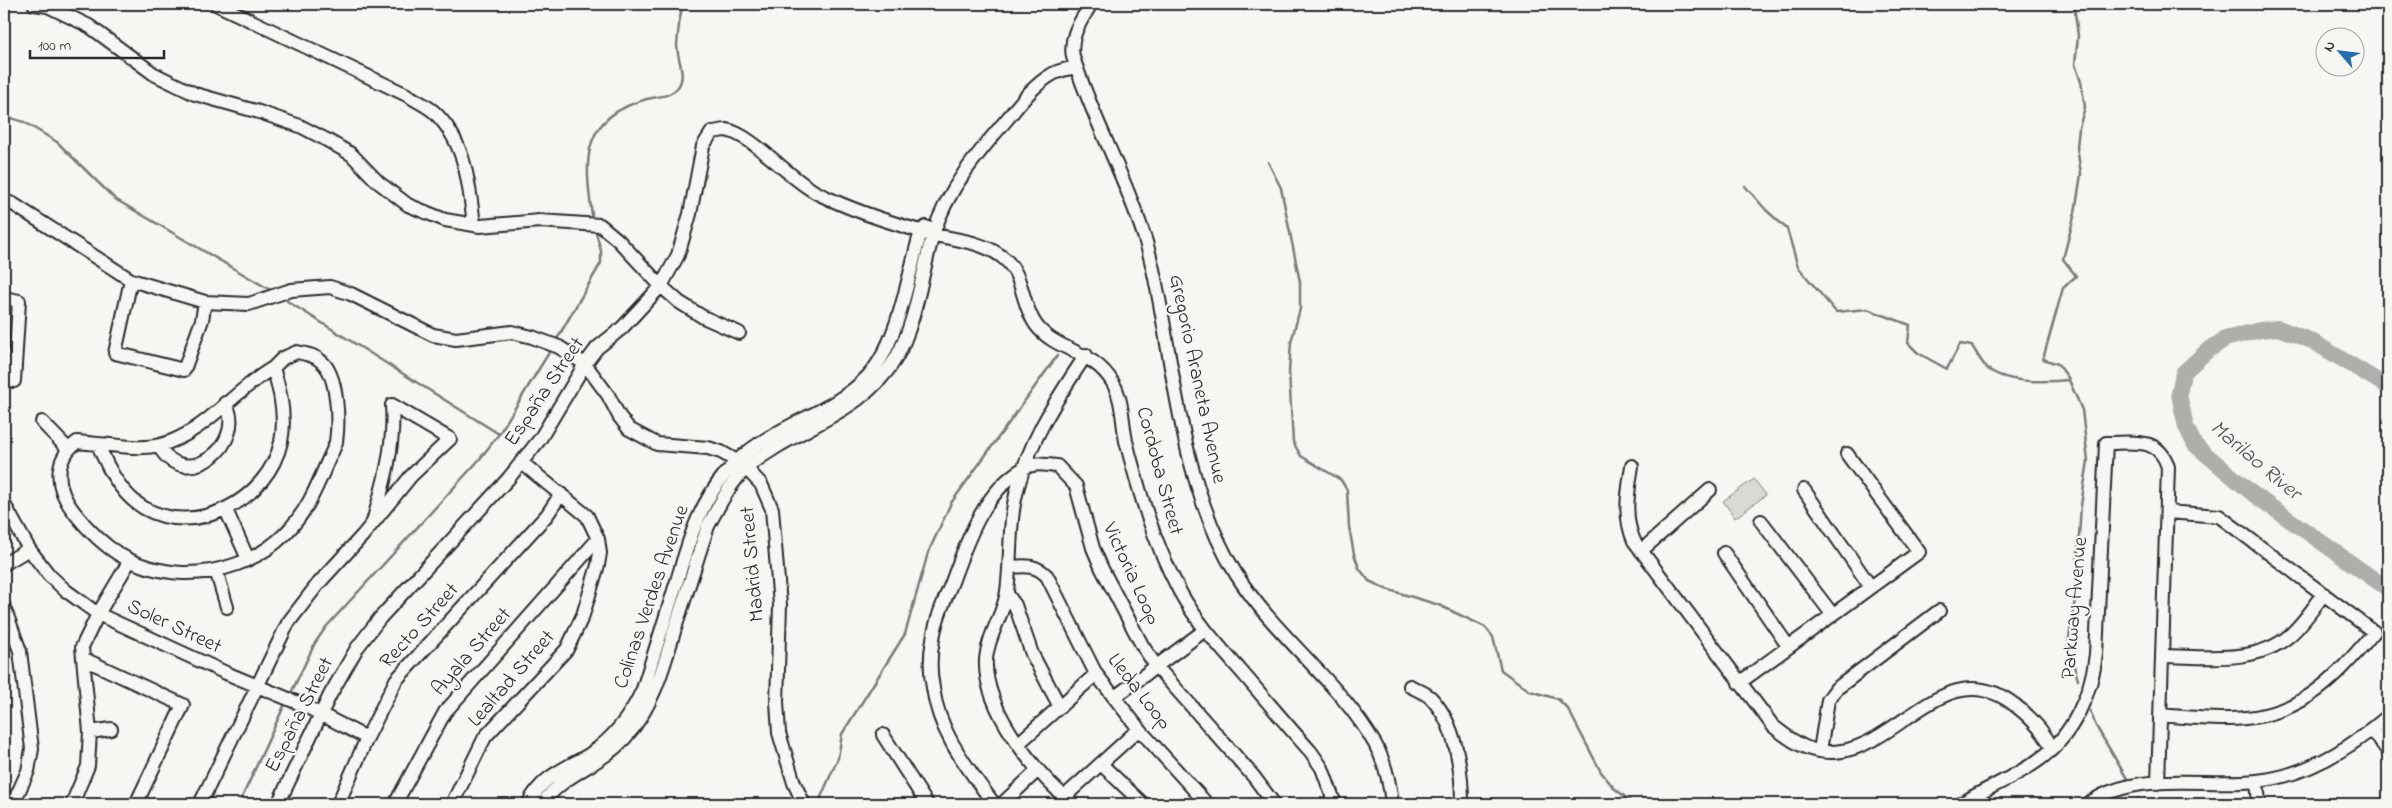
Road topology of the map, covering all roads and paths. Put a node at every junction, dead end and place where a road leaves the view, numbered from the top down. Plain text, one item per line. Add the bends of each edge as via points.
1 (34, 4) edge
2 (216, 4) edge
3 (1091, 4) edge
4 (1076, 67) junction
5 (4, 201) edge
6 (474, 225) junction
7 (927, 233) junction
8 (131, 280) junction
9 (660, 286) junction
10 (4, 298) edge
11 (205, 302) junction
12 (739, 333) dead end
13 (1086, 355) junction
14 (586, 364) junction
15 (273, 368) junction
16 (4, 378) edge
17 (225, 404) junction
18 (42, 422) dead end
19 (98, 444) junction
20 (159, 446) junction
21 (68, 450) junction
22 (1847, 454) dead end
23 (522, 462) junction
24 (742, 465) junction
25 (1632, 466) dead end
26 (1024, 468) junction
27 (1710, 490) dead end
28 (1804, 490) dead end
29 (561, 494) junction
30 (4, 504) edge
31 (226, 510) junction
32 (2167, 512) junction
33 (1761, 521) dead end
34 (373, 522) junction
35 (598, 539) junction
36 (29, 550) junction
37 (1641, 551) junction
38 (1724, 553) dead end
39 (248, 559) junction
40 (129, 562) junction
41 (4, 564) edge
42 (1010, 567) junction
43 (216, 570) junction
44 (1870, 586) junction
45 (1007, 594) junction
46 (2324, 594) junction
47 (4, 607) edge
48 (228, 607) dead end
49 (1939, 611) dead end
50 (98, 614) junction
51 (1832, 614) junction
52 (1205, 630) junction
53 (1788, 646) junction
54 (2162, 656) junction
55 (84, 659) junction
56 (1156, 666) junction
57 (1096, 674) junction
58 (1739, 683) junction
59 (258, 686) junction
60 (1410, 686) dead end
61 (1116, 697) junction
62 (1060, 707) junction
63 (321, 715) junction
64 (2161, 715) junction
65 (2388, 716) edge
66 (111, 729) dead end
67 (1139, 729) junction
68 (2372, 730) junction
69 (90, 732) junction
70 (883, 735) dead end
71 (367, 738) junction
72 (1019, 743) junction
73 (2052, 748) junction
74 (1820, 751) junction
75 (2388, 751) edge
76 (1101, 764) junction
77 (1038, 770) junction
78 (2257, 781) junction
79 (2158, 783) junction
80 (1068, 800) edge
81 (13, 804) edge
82 (72, 804) edge
83 (136, 804) edge
84 (200, 804) edge
85 (278, 804) edge
86 (338, 804) edge
87 (395, 804) edge
88 (452, 804) edge
89 (528, 804) edge
90 (542, 804) edge
91 (804, 804) edge
92 (927, 804) edge
93 (994, 804) edge
94 (1002, 804) edge
95 (1143, 804) edge
96 (1207, 804) edge
97 (1274, 804) edge
98 (1335, 804) edge
99 (1392, 804) edge
100 (1462, 804) edge
101 (1960, 804) edge
102 (2087, 804) edge
103 (2259, 804) edge

1 - 6 street via 48,6 89,26 154,74 196,94 300,126 325,139 351,154 378,182 408,205 445,220
2 - 6 street via 407,94 432,110 448,128 466,166
3 - 4 street, Gregorio Araneta Avenue via 1072,41
4 - 7 street via 1057,71 1030,92 963,173
4 - 99 street, Gregorio Araneta Avenue via 1146,241 1156,278 1188,452 1214,532 1252,597 1360,721 1376,746 1389,781
5 - 8 street
6 - 9 street via 540,221 594,224 618,240
7 - 9 street, España Street via 817,193 798,182 747,138 724,130 712,132 703,146 690,214 678,255
7 - 13 street, Cordoba Street via 982,245 1004,257 1018,276 1029,312 1037,326 1056,342
7 - 24 street, Colinas Verdes Avenue via 888,345 868,376 827,405 767,437
8 - 11 street
8 - 11 street via 115,353 184,370
9 - 12 street via 703,317
9 - 14 street, España Street via 622,328 597,348
10 - 16 street via 19,301 14,381
11 - 14 street via 249,304 291,290 330,287 351,294 433,335 456,338 512,332 555,345
13 - 26 street via 1057,400
13 - 52 street, Cordoba Street via 1113,383 1153,536 1180,591
14 - 23 street, España Street
14 - 24 street, Madrid Street via 629,429 657,444 721,452
15 - 17 street
15 - 31 street via 282,408 281,442 277,455 254,489
15 - 39 street via 283,358 297,352 310,354 323,362 337,400 336,442 311,502 285,534
17 - 20 street via 180,438
17 - 20 street via 231,416 228,436 216,453 190,466 182,466 169,460
18 - 21 street
19 - 20 street
19 - 21 street via 77,442
19 - 31 street via 112,473 143,508 184,520
21 - 40 street via 58,474 61,490 91,532
22 - 44 street via 1919,552
23 - 29 street, Lealtad Street
23 - 63 street, España Street via 490,501 380,618 345,666
24 - 89 street, Colinas Verdes Avenue via 725,474 698,516 643,689 635,704 607,740 546,780
24 - 90 street, Colinas Verdes Avenue via 708,526 659,678 639,720 624,740 564,780
24 - 91 street, Madrid Street via 761,484 772,509 780,605 779,733
25 - 37 street via 1628,528
26 - 42 street via 1014,504
26 - 56 street, Victoria Loop via 1036,464 1057,466 1076,486 1102,569
26 - 93 street via 994,494 979,517 937,619 932,640 932,688 944,732
27 - 37 street
28 - 44 street
29 - 35 street, Lealtad Street via 587,516
29 - 71 street, Recto Street via 547,515 396,680
30 - 36 street, Soler Street
31 - 39 street
32 - 46 street via 2219,516
32 - 54 street
32 - 73 street, Parkway Avenue via 2168,467 2160,451 2142,443 2106,443 2094,674 2067,732
33 - 51 street
34 - 34 street via 389,460 392,405 450,439 411,476
34 - 59 street via 288,623
35 - 87 street, Ayala Street via 444,712
35 - 88 street, Lealtad Street via 598,565 576,634 554,663 485,737
36 - 41 street
36 - 50 street, Soler Street via 65,590
37 - 58 street
38 - 53 street
39 - 43 street
40 - 43 street via 169,572
40 - 50 street
42 - 45 street
42 - 57 street, Lleda Loop via 1039,568 1047,576
43 - 48 street
44 - 51 street
45 - 62 street via 1035,662
45 - 72 street via 992,630 986,659 989,688
46 - 54 street via 2290,635 2267,649 2233,656
46 - 64 street via 2374,632 2353,658 2314,694 2298,704 2253,718 2226,720
47 - 81 street via 20,651 32,749 28,771
49 - 74 street via 1836,689 1828,700
50 - 55 street via 82,647
50 - 59 street, Soler Street
51 - 53 street
52 - 56 street
52 - 98 street, Cordoba Street via 1311,752 1322,768
53 - 58 street
54 - 64 street
55 - 69 street
55 - 83 street via 183,705
56 - 61 street
56 - 97 street, Victoria Loop
57 - 61 street, Lleda Loop
57 - 62 street
58 - 74 street via 1773,726 1797,745
59 - 63 street, Soler Street
59 - 84 street
60 - 100 street via 1430,697 1452,736 1462,783
61 - 67 street, Lleda Loop
62 - 72 street
63 - 71 street, Soler Street
63 - 85 street, España Street
64 - 79 street
65 - 68 street
66 - 69 street
67 - 76 street
67 - 96 street, Lleda Loop
68 - 75 street
68 - 78 street via 2324,761
69 - 82 street via 88,766
70 - 92 street
71 - 86 street, Recto Street
72 - 77 street
73 - 74 street via 2034,720 2003,696 1983,690 1965,690 1947,694 1867,742 1842,751
73 - 101 street, Parkway Avenue via 2041,759
76 - 80 street
76 - 95 street
77 - 80 street
77 - 94 street
78 - 79 street
78 - 103 street
79 - 102 street via 2109,792

